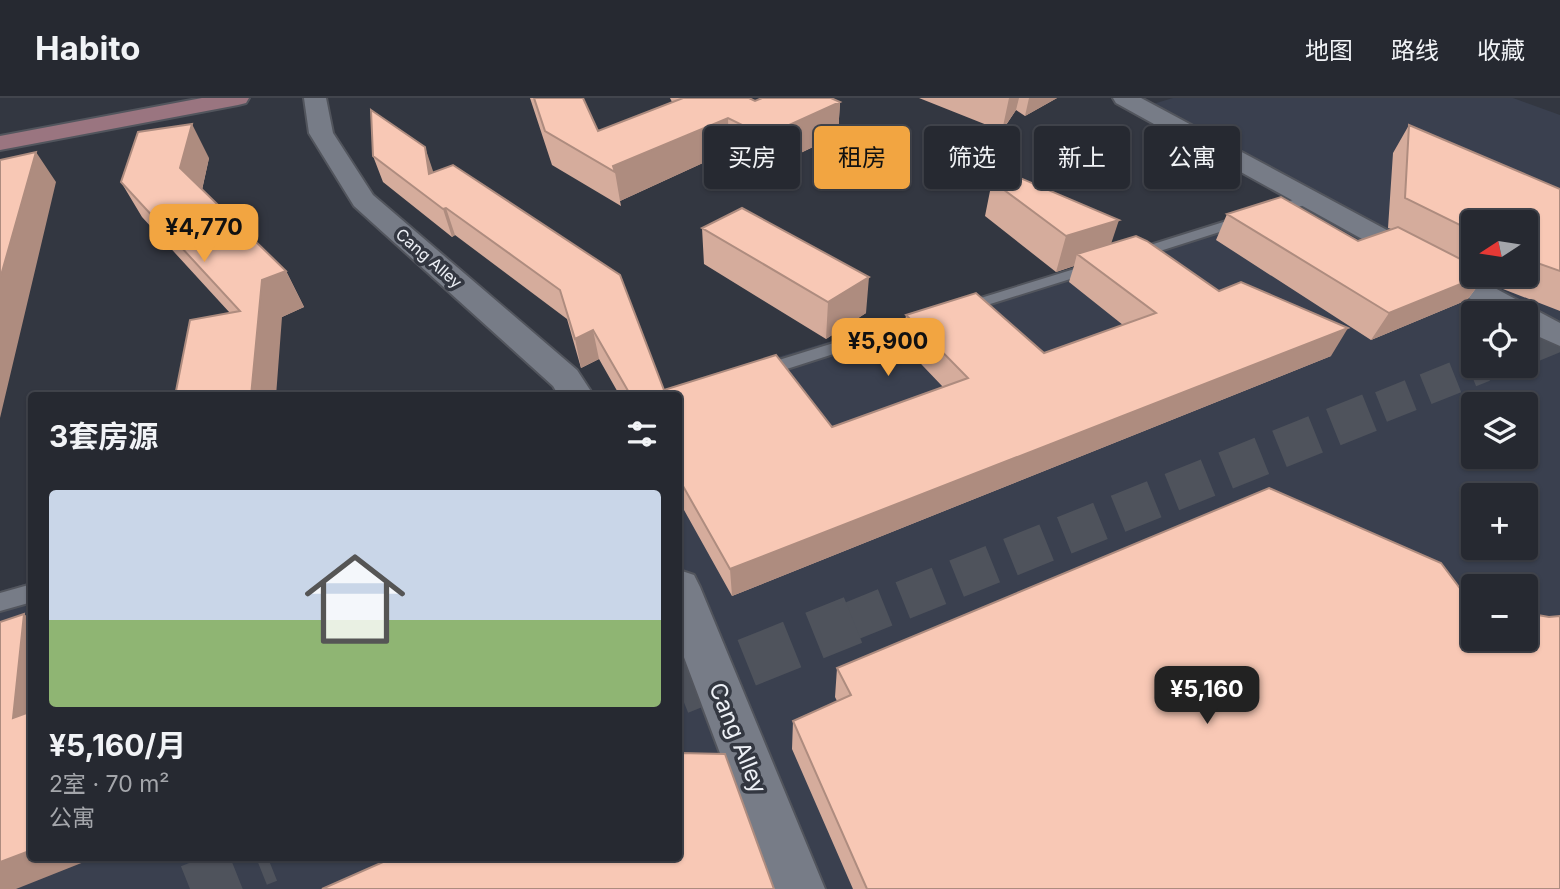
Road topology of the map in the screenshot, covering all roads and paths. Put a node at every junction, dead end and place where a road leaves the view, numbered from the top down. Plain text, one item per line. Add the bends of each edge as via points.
1 (238, 98) edge
2 (315, 98) edge
3 (1124, 98) edge
4 (0, 143) edge
5 (1309, 200) junction
6 (1496, 301) edge
7 (1538, 325) edge
8 (1560, 337) edge
9 (745, 376) edge
10 (574, 392) edge
11 (28, 594) edge
12 (682, 595) edge
13 (0, 602) edge
14 (798, 889) edge

1 - 4 street
2 - 10 street, Cang Alley via 321,133 363,200 565,378
3 - 5 street
5 - 6 street
5 - 9 lane
7 - 8 street
11 - 13 lane
12 - 14 street, Cang Alley

